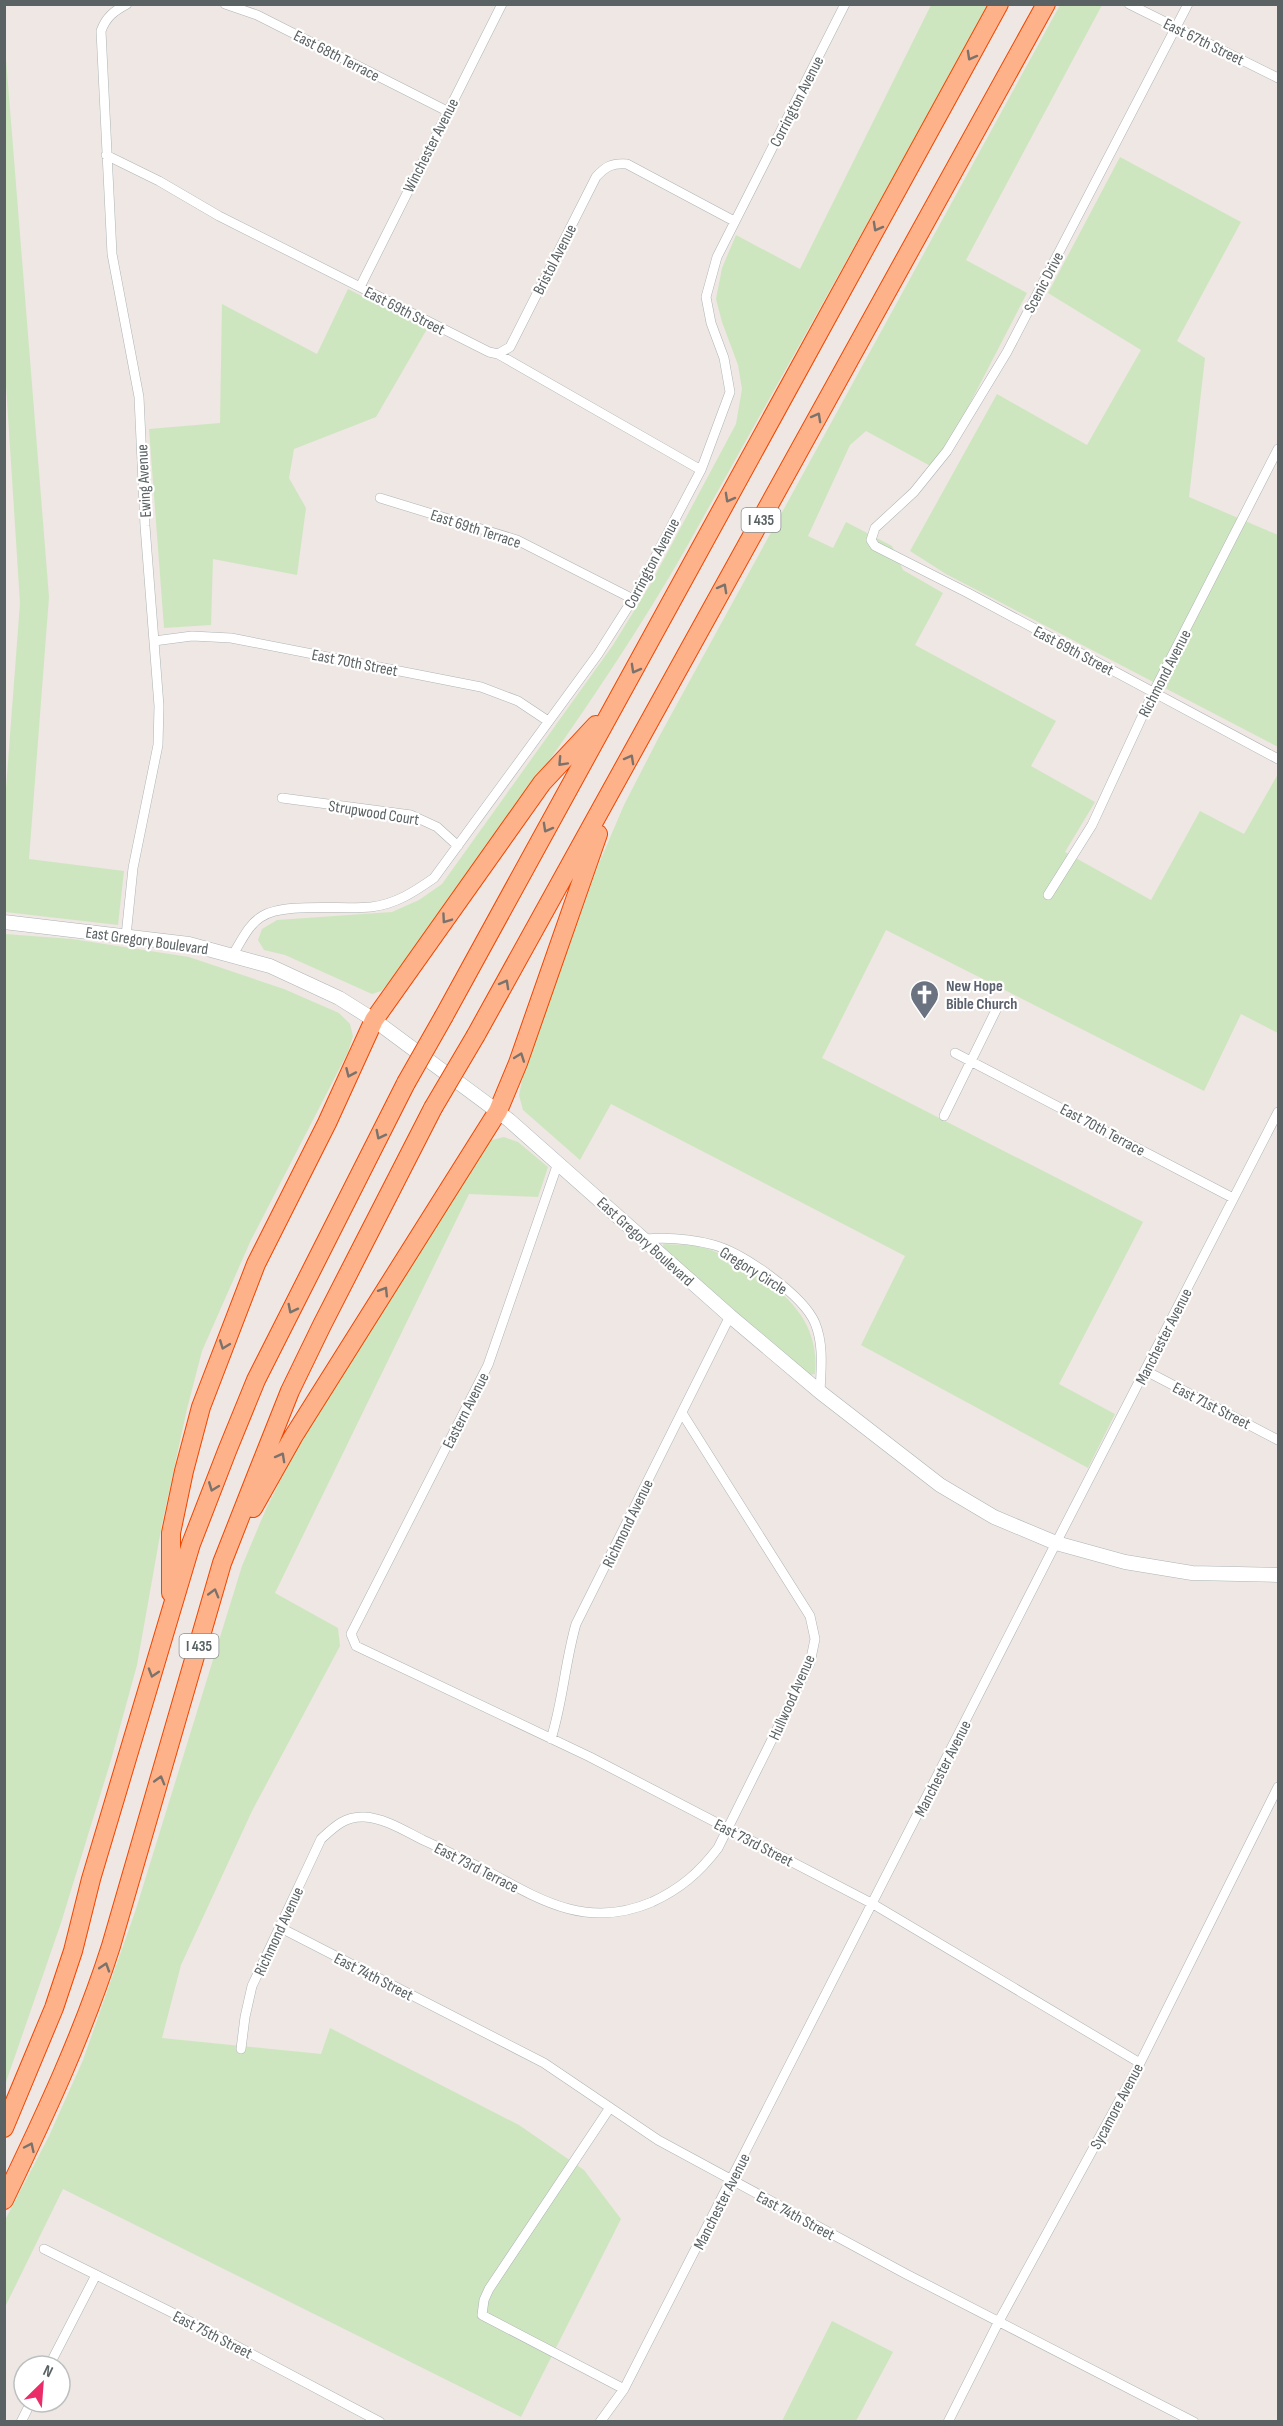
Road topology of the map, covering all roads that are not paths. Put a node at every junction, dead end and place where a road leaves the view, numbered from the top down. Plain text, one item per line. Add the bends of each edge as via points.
1 (127, 4) edge
2 (225, 4) edge
3 (502, 4) edge
4 (845, 4) edge
5 (999, 4) edge
6 (1046, 4) edge
7 (1128, 4) edge
8 (1188, 4) edge
9 (1176, 28) junction
10 (1278, 78) edge
11 (447, 111) junction
12 (106, 155) junction
13 (734, 221) junction
14 (360, 287) junction
15 (498, 354) junction
16 (1278, 449) edge
17 (701, 470) junction
18 (380, 498) dead end
19 (871, 540) joint
20 (633, 599) junction
21 (154, 641) junction
22 (1153, 693) junction
23 (616, 704) junction
24 (548, 722) junction
25 (1278, 759) edge
26 (613, 789) junction
27 (282, 798) dead end
28 (458, 846) junction
29 (1048, 895) dead end
30 (4, 922) edge
31 (126, 936) junction
32 (233, 954) junction
33 (998, 1006) dead end
34 (374, 1020) junction
35 (955, 1053) dead end
36 (972, 1061) junction
37 (498, 1111) junction
38 (1278, 1112) edge
39 (944, 1116) dead end
40 (558, 1163) junction
41 (1233, 1198) junction
42 (645, 1239) junction
43 (730, 1316) junction
44 (1146, 1371) junction
45 (820, 1392) junction
46 (682, 1413) junction
47 (1278, 1440) edge
48 (1056, 1543) junction
49 (222, 1563) junction
50 (1278, 1575) edge
51 (171, 1611) junction
52 (356, 1646) joint
53 (551, 1739) junction
54 (1278, 1788) edge
55 (339, 1824) joint
56 (728, 1829) junction
57 (873, 1904) junction
58 (617, 1912) joint
59 (279, 1927) junction
60 (241, 2049) dead end
61 (1140, 2063) junction
62 (609, 2109) junction
63 (4, 2128) edge
64 (731, 2180) junction
65 (4, 2200) edge
66 (44, 2249) dead end
67 (96, 2275) junction
68 (999, 2321) junction
69 (55, 2354) edge
70 (624, 2389) junction
71 (380, 2421) edge
72 (600, 2421) edge
73 (948, 2421) edge
74 (1194, 2421) edge

1 - 12 street, Ewing Avenue via 114,11 101,31
2 - 11 street, East 68th Terrace via 257,15
3 - 11 street, Winchester Avenue
4 - 13 street, Corrington Avenue
5 -> 23 highway, I 435
26 -> 6 highway, I 435
7 - 9 street, East 67th Street
8 - 9 street, Scenic Drive
9 - 10 street, East 67th Street
9 - 19 street, Scenic Drive via 1007,352 947,451 914,492 875,528
11 - 14 street, Winchester Avenue
12 - 14 street, East 69th Street
12 - 21 street, Ewing Avenue via 112,255 139,398
13 - 15 street, Bristol Avenue via 627,164 605,167 596,177 510,347
13 - 17 street, Corrington Avenue via 717,257 706,297 730,392
14 - 15 street, East 69th Street
15 - 17 street, East 69th Street
16 - 22 street, Richmond Avenue
17 - 20 street, Corrington Avenue
18 - 20 street, East 69th Terrace via 517,540
19 - 22 street, East 69th Street via 875,546
20 - 24 street, Corrington Avenue
21 - 24 street, East 70th Street via 192,636 231,638 481,687 519,701
21 - 31 street, Ewing Avenue via 158,745 133,868
22 - 25 street, East 69th Street
22 - 29 street, Richmond Avenue via 1092,825
23 -> 34 highway via 542,783
23 -> 51 highway, I 435, bridge via 406,1083 256,1380 191,1544
24 - 28 street, Corrington Avenue
37 -> 26 highway
49 -> 26 highway, I 435, bridge via 290,1392 322,1324 433,1108
27 - 28 street, Strupwood Court via 411,815 438,826
28 - 32 street, Corrington Avenue via 434,878 407,897 372,907 272,912 252,925
30 - 31 main road, East Gregory Boulevard
31 - 32 main road, East Gregory Boulevard
32 - 34 main road, East Gregory Boulevard via 301,979
33 - 36 street
34 - 37 main road, East Gregory Boulevard
34 -> 51 highway via 256,1264 201,1407 171,1533
35 - 36 street, East 70th Terrace
36 - 39 street
36 - 41 street, East 70th Terrace
37 - 40 main road, East Gregory Boulevard
49 -> 37 highway via 293,1437
38 - 41 street, Manchester Avenue
40 - 42 main road, East Gregory Boulevard
40 - 52 street, Eastern Avenue via 488,1365 351,1634
41 - 44 street, Manchester Avenue
42 - 43 main road, East Gregory Boulevard
42 - 45 street, Gregory Circle via 668,1237 717,1246 787,1288 815,1322 822,1352
43 - 45 main road, East Gregory Boulevard
43 - 46 street, Richmond Avenue
44 - 47 street, East 71st Street
44 - 48 street, Manchester Avenue
45 - 48 main road, East Gregory Boulevard via 940,1485 994,1517
46 - 53 street, Richmond Avenue via 576,1624
46 - 56 street, Hullwood Avenue via 810,1616 815,1639 810,1663
48 - 50 main road, East Gregory Boulevard via 1125,1562 1192,1573
48 - 57 street, Manchester Avenue
65 -> 49 highway, I 435 via 93,2002
51 -> 63 highway, I 435 via 73,1951 54,2008
52 - 53 street, East 73rd Street
53 - 56 street, East 73rd Street
54 - 61 street, Sycamore Avenue
55 - 58 street, East 73rd Terrace via 352,1818 382,1820 540,1900 564,1909
55 - 59 street, Richmond Avenue via 321,1839
56 - 57 street, East 73rd Street
56 - 58 street, Hullwood Avenue via 706,1864 672,1893
57 - 61 street, East 73rd Street
57 - 64 street, Manchester Avenue
59 - 60 street, Richmond Avenue via 252,1986
59 - 62 street, East 74th Street via 544,2063
61 - 68 street, Sycamore Avenue
62 - 64 street, East 74th Street
62 - 70 street via 489,2289 482,2315
64 - 68 street, East 74th Street
64 - 70 street, Manchester Avenue
66 - 67 street, East 75th Street
67 - 69 street
67 - 71 street, East 75th Street
68 - 73 street, Sycamore Avenue
68 - 74 street, East 74th Street
70 - 72 street, Manchester Avenue

